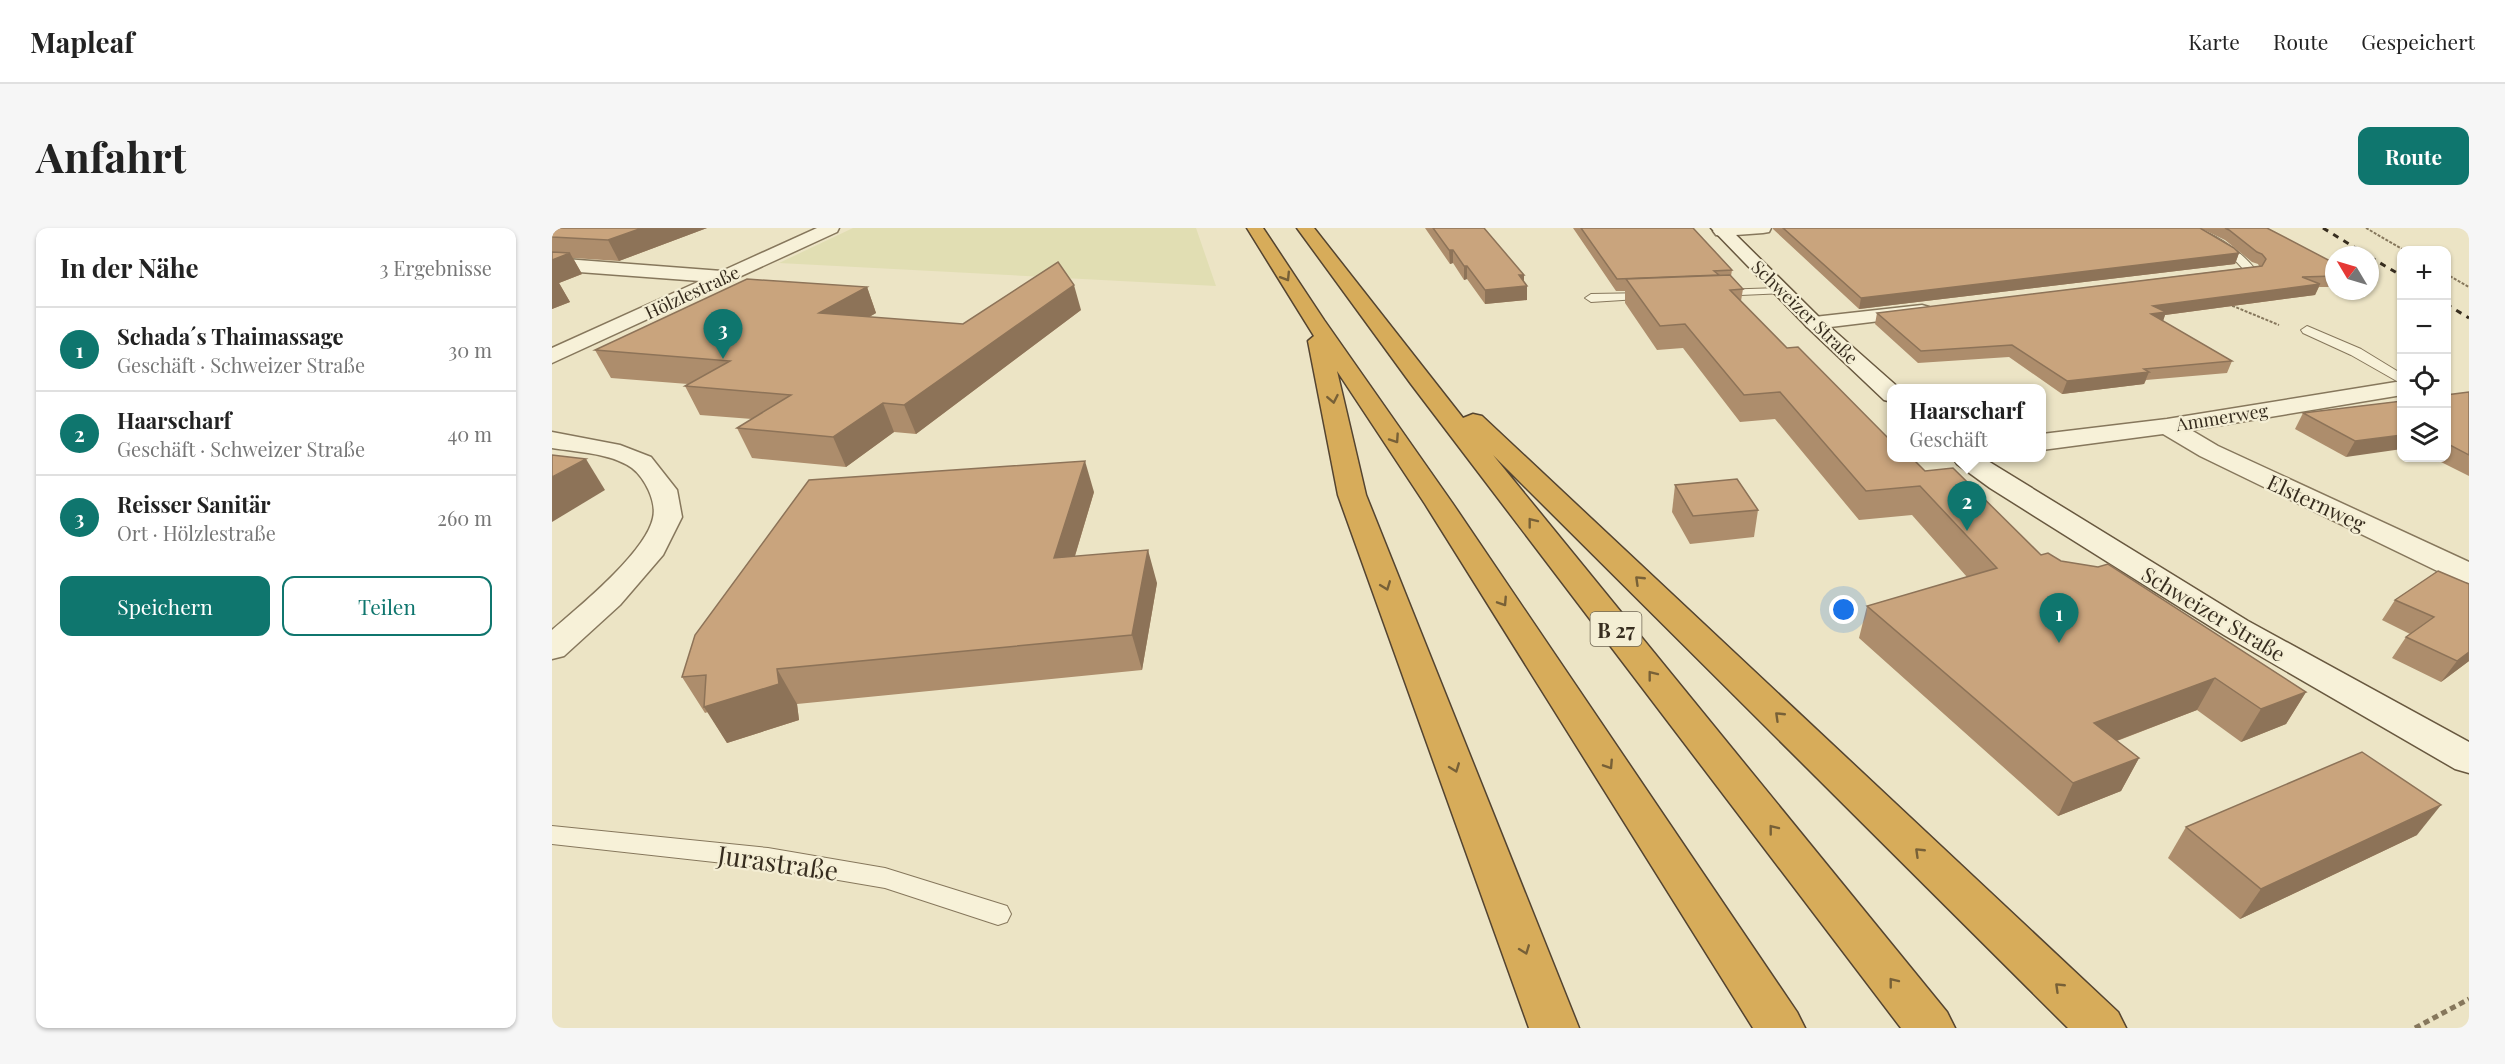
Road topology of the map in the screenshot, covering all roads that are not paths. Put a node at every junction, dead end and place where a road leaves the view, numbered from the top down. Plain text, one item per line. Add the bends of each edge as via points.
1 (831, 228) edge
2 (1255, 228) edge
3 (1305, 228) edge
4 (1763, 228) edge
5 (2189, 228) edge
6 (1720, 229) edge
7 (552, 264) edge
8 (2250, 270) joint
9 (2228, 273) edge
10 (726, 277) junction
11 (1781, 291) junction
12 (1710, 293) edge
13 (1662, 295) edge
14 (1591, 298) dead end
15 (1941, 309) edge
16 (1314, 321) junction
17 (1814, 323) junction
18 (2307, 330) road end
19 (552, 356) edge
20 (2397, 377) edge
21 (1419, 379) junction
22 (2397, 389) edge
23 (1887, 390) edge
24 (2167, 426) junction
25 (552, 440) edge
26 (2046, 441) edge
27 (1972, 462) edge
28 (2469, 574) edge
29 (552, 648) edge
30 (2469, 759) edge
31 (552, 835) edge
32 (998, 914) dead end
33 (1554, 1028) edge
34 (1780, 1028) edge
35 (1930, 1028) edge
36 (2101, 1028) edge

1 - 10 street, Hölzlestraße
2 -> 16 highway
3 - 21 highway, B 27
4 - 6 street
5 - 8 lane via 2235,254
6 - 11 street, Schweizer Straße
7 - 10 street
8 - 9 street
10 - 19 street, Hölzlestraße
11 - 12 lane
11 - 17 street, Schweizer Straße
13 - 14 lane
15 - 17 street
16 -> 33 highway via 1352,495
16 -> 34 highway via 1439,504
17 - 23 street, Schweizer Straße
18 - 20 lane via 2356,352
35 -> 21 highway, B 27
36 -> 21 highway via 1489,435
22 - 24 street, Ammerweg
24 - 26 street, Ammerweg
24 - 28 street, Elsternweg via 2209,451
25 - 29 street via 612,450 642,463 663,490 668,517 652,549 631,574
27 - 30 street, Schweizer Straße via 2236,628
31 - 32 lane, Jurastraße via 768,858 885,878

